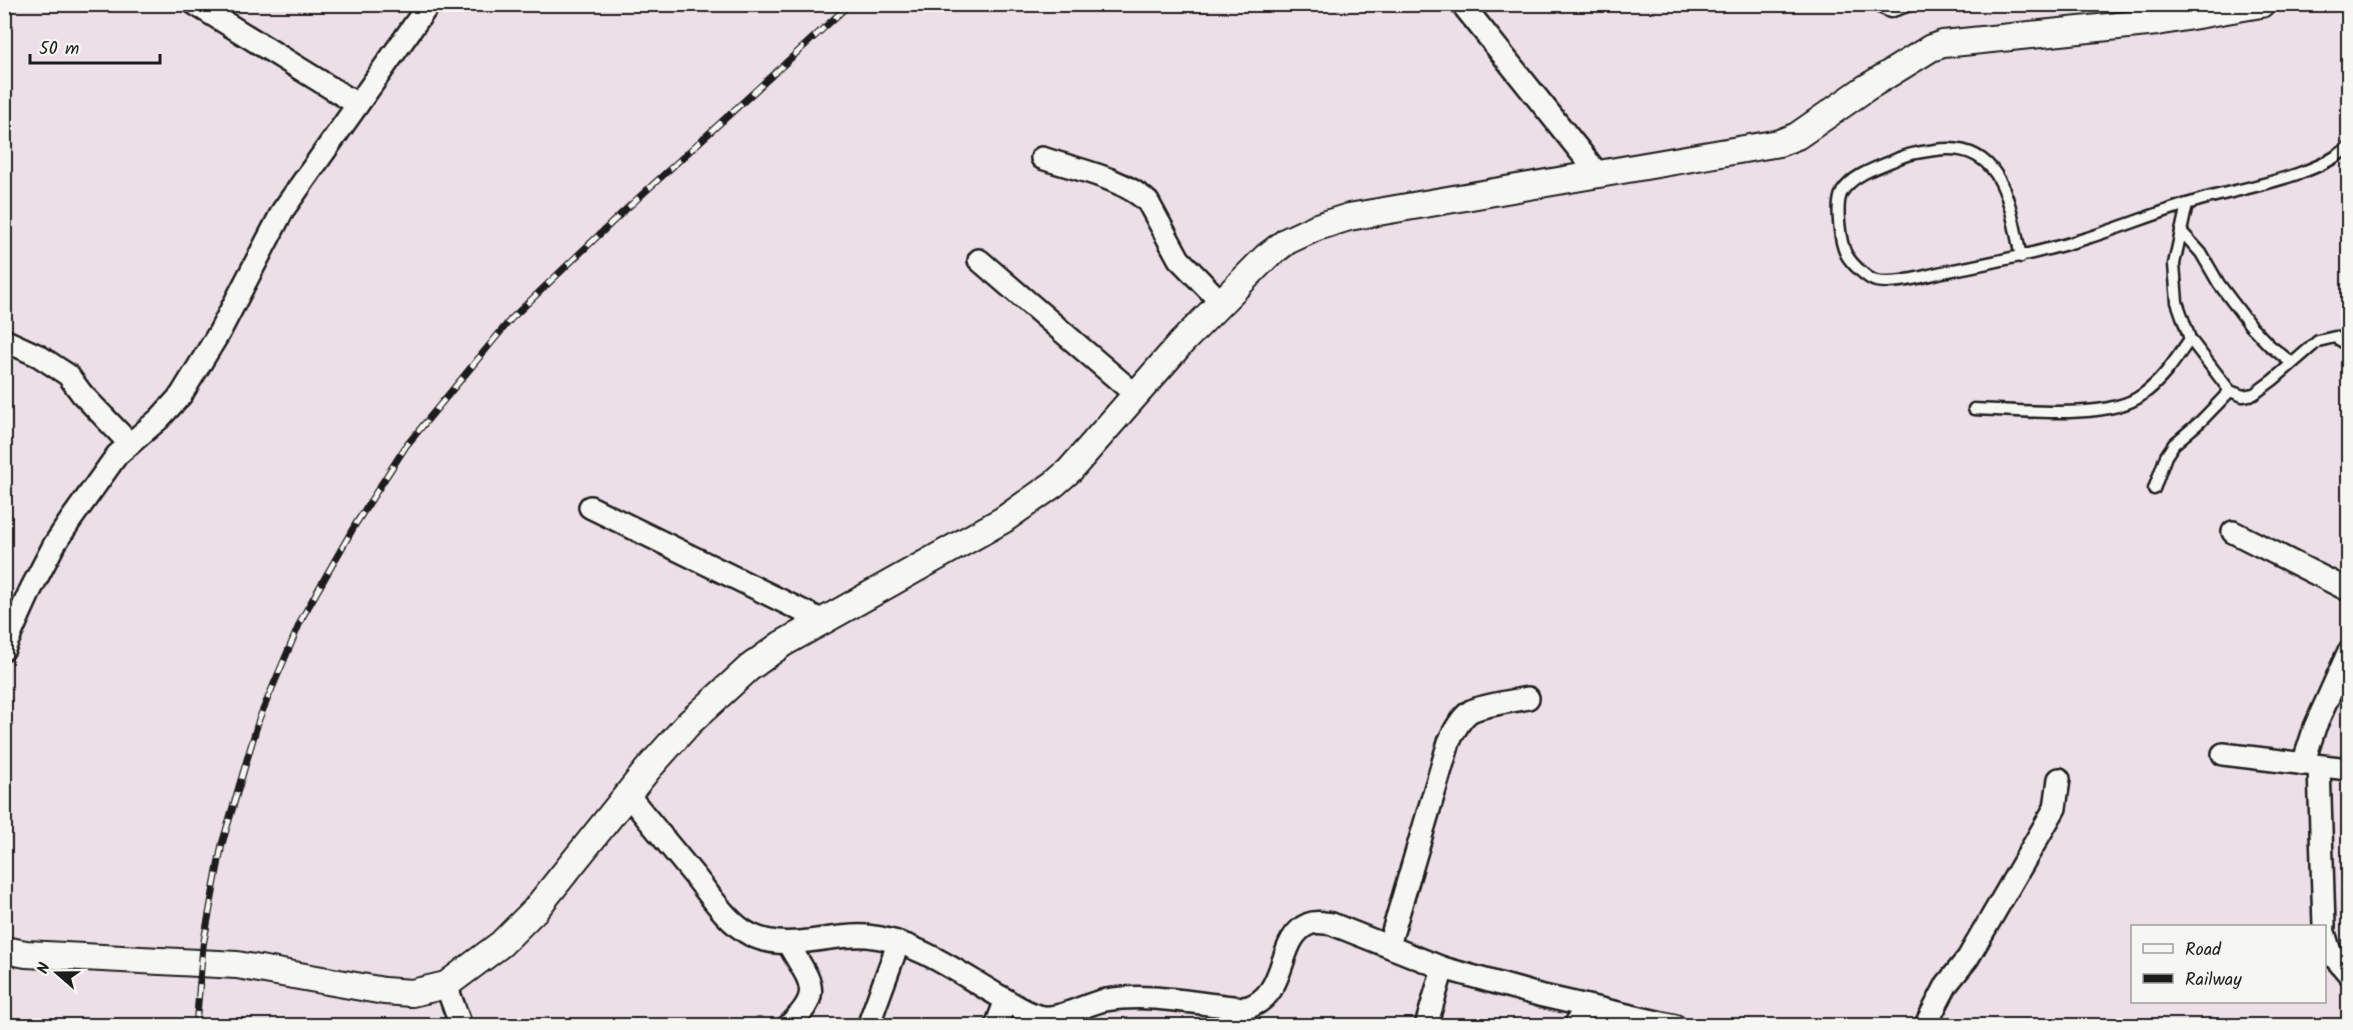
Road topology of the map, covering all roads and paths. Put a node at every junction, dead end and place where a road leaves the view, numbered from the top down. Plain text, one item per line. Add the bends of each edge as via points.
1 (195, 4) edge
2 (429, 4) edge
3 (1462, 4) edge
4 (1873, 4) edge
5 (1914, 4) edge
6 (2261, 4) edge
7 (357, 105) junction
8 (2349, 147) edge
9 (1042, 158) dead end
10 (1599, 175) junction
11 (2187, 204) junction
12 (2181, 231) junction
13 (2021, 257) junction
14 (979, 260) dead end
15 (1221, 302) junction
16 (2190, 339) junction
17 (4, 340) edge
18 (2349, 345) edge
19 (2292, 363) junction
20 (2230, 391) junction
21 (1136, 395) junction
22 (1974, 409) dead end
23 (124, 450) junction
24 (2154, 489) dead end
25 (590, 507) dead end
26 (2233, 532) dead end
27 (2349, 590) edge
28 (823, 621) junction
29 (4, 649) edge
30 (2349, 653) edge
31 (1528, 698) dead end
32 (2223, 754) dead end
33 (2311, 765) junction
34 (2349, 769) edge
35 (2059, 779) dead end
36 (628, 795) junction
37 (2324, 925) edge
38 (2326, 936) edge
39 (788, 943) junction
40 (898, 944) junction
41 (1389, 945) junction
42 (4, 950) edge
43 (1443, 968) junction
44 (2349, 973) edge
45 (446, 985) junction
46 (1006, 1000) junction
47 (1585, 1006) junction
48 (461, 1026) edge
49 (788, 1026) edge
50 (868, 1026) edge
51 (996, 1026) edge
52 (1426, 1026) edge
53 (1575, 1026) edge
54 (1675, 1026) edge
55 (1925, 1026) edge

1 - 7 street
2 - 7 street
3 - 10 street
4 - 5 lane via 1890,12
6 - 10 street via 2157,22 1943,44 1866,88 1797,136 1779,143
7 - 23 street via 283,210 219,333 181,395
8 - 11 lane via 2301,172
9 - 15 street via 1121,184 1142,196 1179,259
10 - 15 street via 1349,218 1317,227 1287,241 1266,257
11 - 12 lane
11 - 13 lane
12 - 16 lane via 2174,264 2177,302
12 - 19 lane via 2201,253 2218,284 2250,325
13 - 13 lane via 2009,201 1998,175 1972,152 1951,148 1909,154 1856,178 1842,193 1837,207 1846,254 1874,281 1896,281
14 - 21 street
15 - 21 street
16 - 20 lane
16 - 22 lane via 2163,377 2141,397 2115,406 2068,412
17 - 23 street via 68,375
18 - 19 lane via 2335,337 2318,341
19 - 20 lane via 2254,394 2243,396
20 - 24 lane via 2174,444
21 - 28 street via 1070,470 1034,500
23 - 29 street via 54,545
25 - 28 street
26 - 27 street
28 - 36 street via 782,644 725,689 689,723
30 - 33 street via 2315,727
31 - 41 street via 1472,711 1454,731
32 - 33 street
33 - 34 street
33 - 37 street
35 - 55 street via 2055,808
36 - 39 street via 732,920 750,934
36 - 45 street via 535,910 501,944
38 - 44 street via 2330,951
39 - 40 street via 868,936
39 - 49 street via 812,987 812,997
40 - 46 street via 922,953
40 - 50 street
41 - 43 street
41 - 46 street via 1332,924 1307,925 1292,940 1266,999 1246,1008 1133,998 1105,1000 1044,1017
42 - 45 street via 237,965 384,991 412,993
43 - 47 street
43 - 52 street
45 - 48 street
46 - 51 street
47 - 53 street
47 - 54 street

